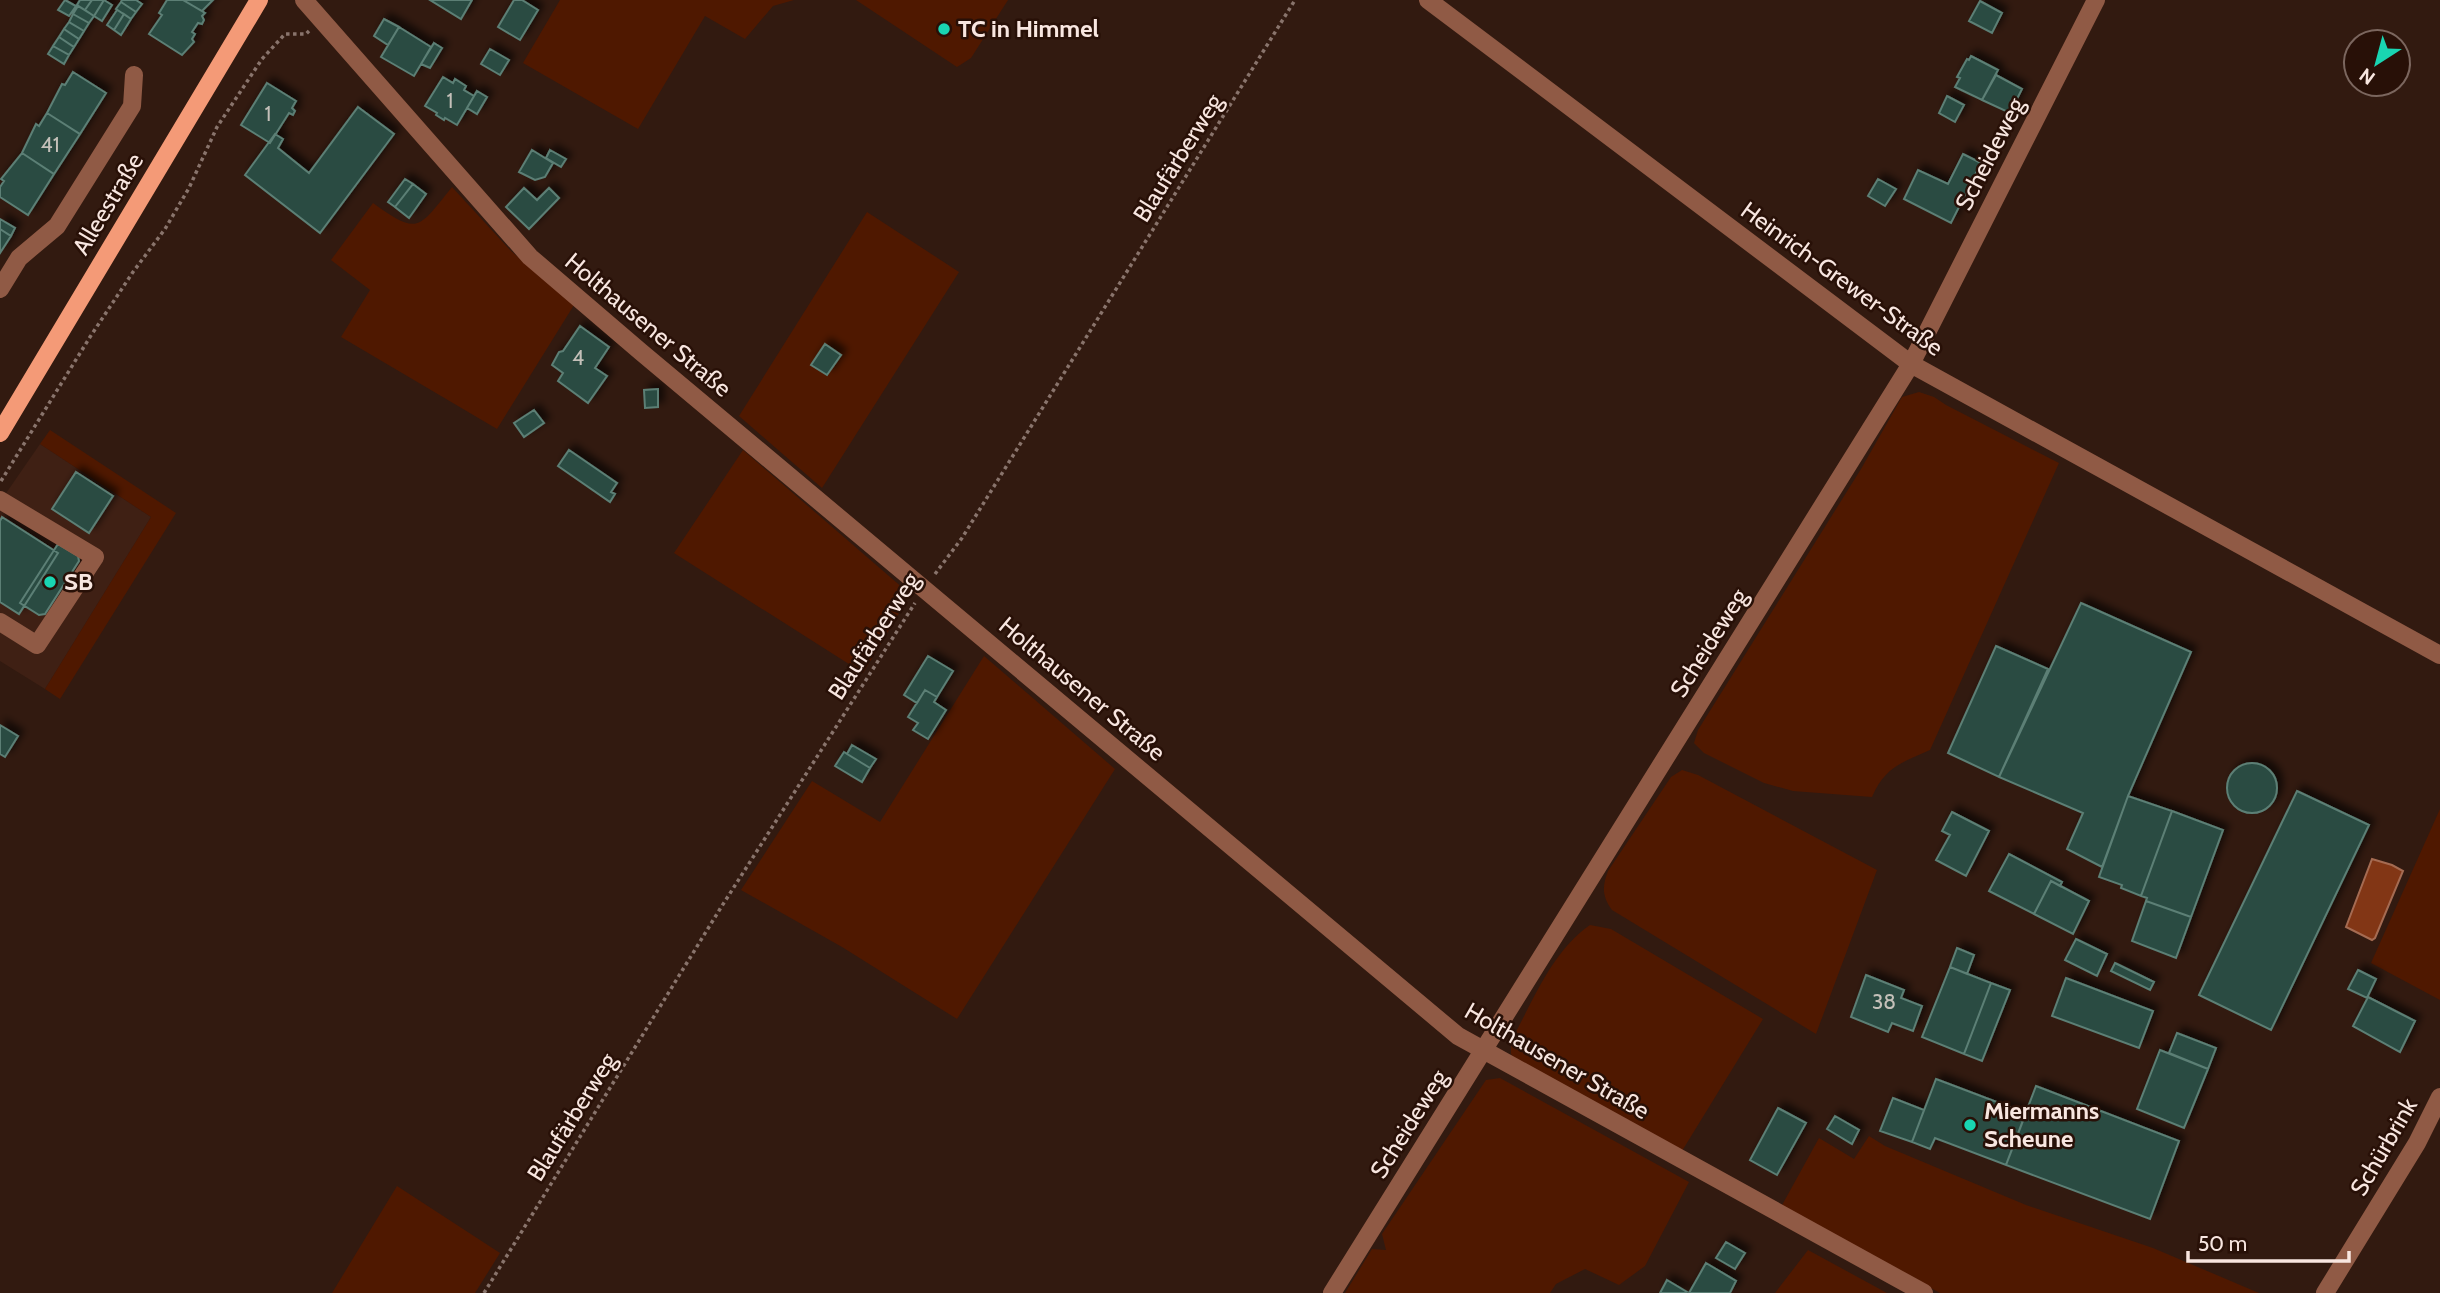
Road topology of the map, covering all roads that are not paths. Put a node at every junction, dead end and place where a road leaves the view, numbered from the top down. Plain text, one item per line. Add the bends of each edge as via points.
1 (260, 0) edge
2 (304, 0) edge
3 (1428, 0) edge
4 (2096, 0) edge
5 (134, 75) dead end
6 (0, 289) edge
7 (1911, 364) junction
8 (0, 433) edge
9 (0, 500) edge
10 (0, 622) edge
11 (2440, 655) edge
12 (1484, 1051) junction
13 (2440, 1097) edge
14 (1332, 1293) edge
15 (1924, 1293) edge
16 (2325, 1293) edge

1 - 8 main road, Alleestraße
2 - 12 street, Holthausener Straße via 530,257 1458,1036
3 - 7 street, Heinrich-Grewer-Straße
4 - 7 street, Scheideweg
5 - 6 street via 132,106 57,226 19,258
7 - 11 street, Heinrich-Grewer-Straße
7 - 12 street, Scheideweg
9 - 10 street via 95,557 37,645
12 - 14 street, Scheideweg
12 - 15 street, Holthausener Straße
13 - 16 street, Schürbrink

